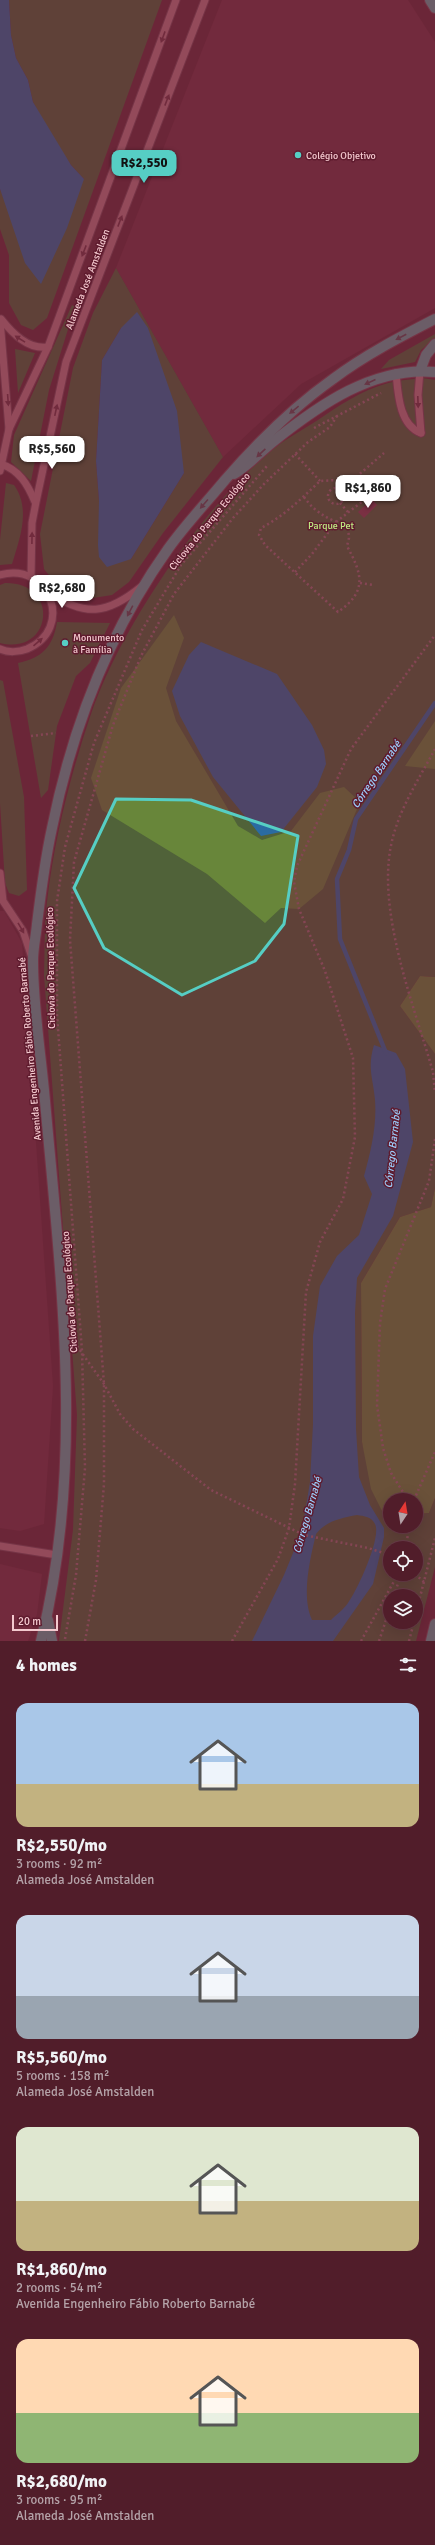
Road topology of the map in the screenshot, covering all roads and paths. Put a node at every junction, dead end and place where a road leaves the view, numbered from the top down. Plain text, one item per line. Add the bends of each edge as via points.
1 (176, 0) edge
2 (205, 0) edge
3 (430, 0) edge
4 (435, 8) edge
5 (435, 318) edge
6 (0, 319) edge
7 (435, 344) edge
8 (48, 347) junction
9 (420, 371) junction
10 (435, 372) edge
11 (396, 373) junction
12 (384, 391) dead end
13 (338, 415) junction
14 (10, 428) junction
15 (311, 429) dead end
16 (384, 453) dead end
17 (295, 454) junction
18 (270, 464) dead end
19 (0, 467) edge
20 (227, 478) junction
21 (334, 479) junction
22 (355, 479) junction
23 (320, 481) junction
24 (336, 488) junction
25 (341, 490) junction
26 (304, 496) junction
27 (368, 497) dead end
28 (36, 502) junction
29 (340, 503) junction
30 (348, 512) junction
31 (336, 522) junction
32 (295, 572) junction
33 (0, 575) edge
34 (31, 577) junction
35 (360, 583) junction
36 (145, 584) junction
37 (373, 585) dead end
38 (48, 592) junction
39 (435, 635) edge
40 (0, 649) edge
41 (56, 733) dead end
42 (31, 736) dead end
43 (435, 749) edge
44 (0, 873) edge
45 (1, 901) edge
46 (33, 959) junction
47 (435, 1093) edge
48 (435, 1140) edge
49 (64, 1335) junction
50 (82, 1351) junction
51 (104, 1384) junction
52 (435, 1452) edge
53 (403, 1493) edge
54 (417, 1493) edge
55 (289, 1528) junction
56 (435, 1538) edge
57 (0, 1546) edge
58 (383, 1553) edge
59 (57, 1555) junction
60 (396, 1581) edge
61 (424, 1582) joint
62 (422, 1589) edge
63 (47, 1612) junction
64 (435, 1624) edge
65 (383, 1629) edge
66 (412, 1629) edge
67 (41, 1641) edge
68 (52, 1641) edge
69 (65, 1641) edge
70 (85, 1641) edge
71 (232, 1641) edge
72 (361, 1641) edge
73 (379, 1641) edge
74 (409, 1641) edge
75 (431, 1641) edge

1 -> 8 street, Alameda José Amstalden
28 -> 2 street, Alameda José Amstalden via 66,362
3 - 4 main road
5 -> 20 main road, Avenida Engenheiro Fábio Roberto Barnabé via 372,352 331,380 270,430
8 -> 6 street via 40,348 24,341 13,334
6 -> 14 street
7 - 9 main road via 426,355
8 - 14 street, Alameda José Amstalden
9 - 10 main road
9 - 11 main road
9 -> 11 street via 418,401 422,433 415,431 407,422 399,402
11 -> 20 main road via 365,384 324,405 277,439 248,465
12 - 13 path
13 - 15 path
13 - 17 path via 330,427
14 - 19 street
16 - 22 path
17 - 23 path
17 - 51 path via 233,518 174,594 141,656 113,725 74,862 70,940
18 - 50 path, Ciclovia do Parque Ecológico via 255,477 181,565 142,630 94,743 66,847 57,901 57,1015
19 - 28 street via 13,470 22,478 29,486
20 -> 36 main road, Avenida Engenheiro Fábio Roberto Barnabé via 170,547
21 - 22 path
21 - 23 path
21 - 24 path
22 - 25 path
23 - 26 path
24 - 25 path
24 - 29 path via 330,491 329,499 335,504
25 - 29 path via 344,496
26 - 31 path via 312,509
26 - 32 path via 285,515 261,528 259,536 265,545
27 - 30 path
34 -> 28 street, Alameda José Amstalden
29 - 30 path
30 - 31 path
31 - 32 path
31 - 35 path via 348,528 347,546 357,565
32 - 35 path via 338,612 350,604 358,593
33 - 34 street via 16,573
34 - 38 street
35 - 37 path
36 - 38 street via 123,602 94,610 76,608
36 -> 46 main road, Avenida Engenheiro Fábio Roberto Barnabé via 87,700 75,738 57,802 44,868
40 -> 38 street via 20,651 36,645 48,631 53,614
39 - 55 path via 351,749 297,866 294,882 299,909 325,971 353,1058 355,1137 343,1199 320,1242 306,1292 295,1484
41 - 42 path
43 - 47 path via 403,809 393,837 388,887 398,948 433,1072
44 - 45 street
45 -> 46 street via 23,931
46 - 49 main road, Avenida Engenheiro Fábio Roberto Barnabé
48 - 53 path via 429,1181 385,1289 380,1323 377,1405 383,1448 390,1473
49 - 50 path
49 - 59 main road, Avenida Engenheiro Fábio Roberto Barnabé via 68,1411 65,1484
50 - 51 path
50 - 69 path, Ciclovia do Parque Ecológico via 86,1468 76,1576
51 - 55 path via 120,1414 133,1429 211,1490
51 - 70 path via 102,1500 96,1580
52 - 54 path
55 - 58 path via 322,1540
55 - 71 path via 278,1559
56 - 61 path
57 - 59 street
59 - 63 main road, Avenida Engenheiro Fábio Roberto Barnabé
60 - 72 path
61 - 62 path
63 - 67 main road, Avenida Engenheiro Fábio Roberto Barnabé
63 - 68 main road
64 - 75 main road
65 - 73 path
66 - 74 path

